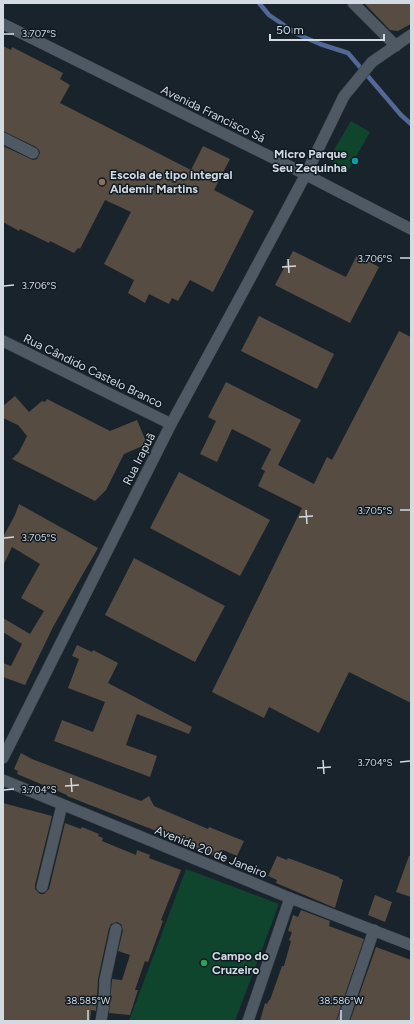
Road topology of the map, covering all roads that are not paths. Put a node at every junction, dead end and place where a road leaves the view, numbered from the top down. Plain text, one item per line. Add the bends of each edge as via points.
1 (352, 3) edge
2 (3, 24) edge
3 (411, 35) edge
4 (396, 46) junction
5 (3, 138) edge
6 (33, 153) dead end
7 (306, 174) junction
8 (411, 229) edge
9 (3, 342) edge
10 (171, 424) junction
11 (3, 758) edge
12 (3, 780) edge
13 (62, 805) junction
14 (42, 887) dead end
15 (290, 898) junction
16 (116, 929) dead end
17 (374, 930) junction
18 (411, 945) edge
19 (101, 1021) edge
20 (248, 1021) edge
21 (343, 1021) edge

1 - 4 street
2 - 7 street, Avenida Francisco Sá
3 - 4 street, Rua Irapuã
4 - 7 street, Rua Irapuã via 372,62 344,96
5 - 6 street
7 - 8 street, Avenida Francisco Sá
7 - 10 street, Rua Irapuã
9 - 10 street, Rua Cândido Castelo Branco
10 - 11 street, Rua Irapuã
12 - 13 street, Avenida 20 de Janeiro
13 - 14 street
13 - 15 street, Avenida 20 de Janeiro
15 - 17 street, Avenida 20 de Janeiro
15 - 20 street
16 - 19 street via 105,980
17 - 18 street, Avenida 20 de Janeiro
17 - 21 street

